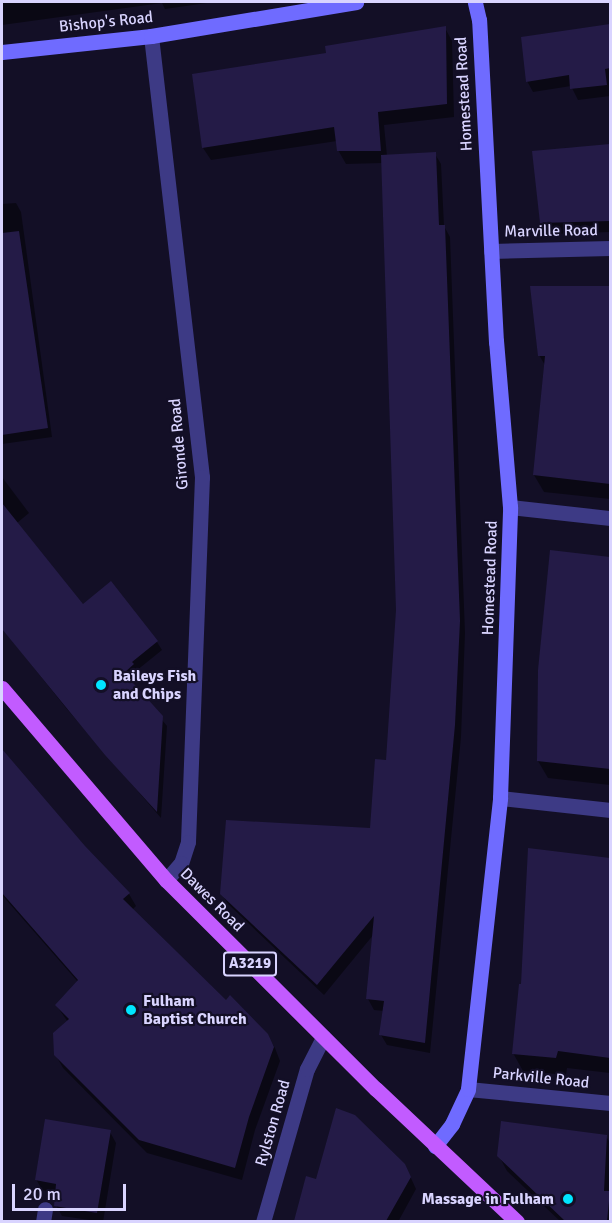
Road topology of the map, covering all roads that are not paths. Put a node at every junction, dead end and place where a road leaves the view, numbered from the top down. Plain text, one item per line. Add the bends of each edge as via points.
1 (356, 2) edge
2 (475, 2) edge
3 (289, 7) edge
4 (151, 36) junction
5 (2, 52) edge
6 (610, 248) edge
7 (491, 251) junction
8 (510, 507) junction
9 (610, 518) edge
10 (2, 688) edge
11 (500, 798) junction
12 (610, 810) edge
13 (166, 880) junction
14 (323, 1037) junction
15 (468, 1089) junction
16 (610, 1103) edge
17 (435, 1146) junction
18 (263, 1221) edge
19 (517, 1221) edge

1 - 3 street, Bishop's Road
2 - 7 street, Homestead Road
3 - 4 street, Bishop's Road
4 - 5 street, Bishop's Road
4 - 13 street, Gironde Road via 202,477 188,842 181,863
6 - 7 street, Marville Road
7 - 8 street, Homestead Road
8 - 9 street
8 - 11 street, Homestead Road
10 - 13 main road, Dawes Road / A3219
11 - 12 street
11 - 15 street, Homestead Road
13 - 14 main road, Dawes Road / A3219
14 - 17 main road, Dawes Road / A3219
14 - 18 street, Rylston Road via 307,1069
15 - 16 street, Parkville Road
15 - 17 street, Homestead Road via 452,1124
17 - 19 main road, Dawes Road / A3219

